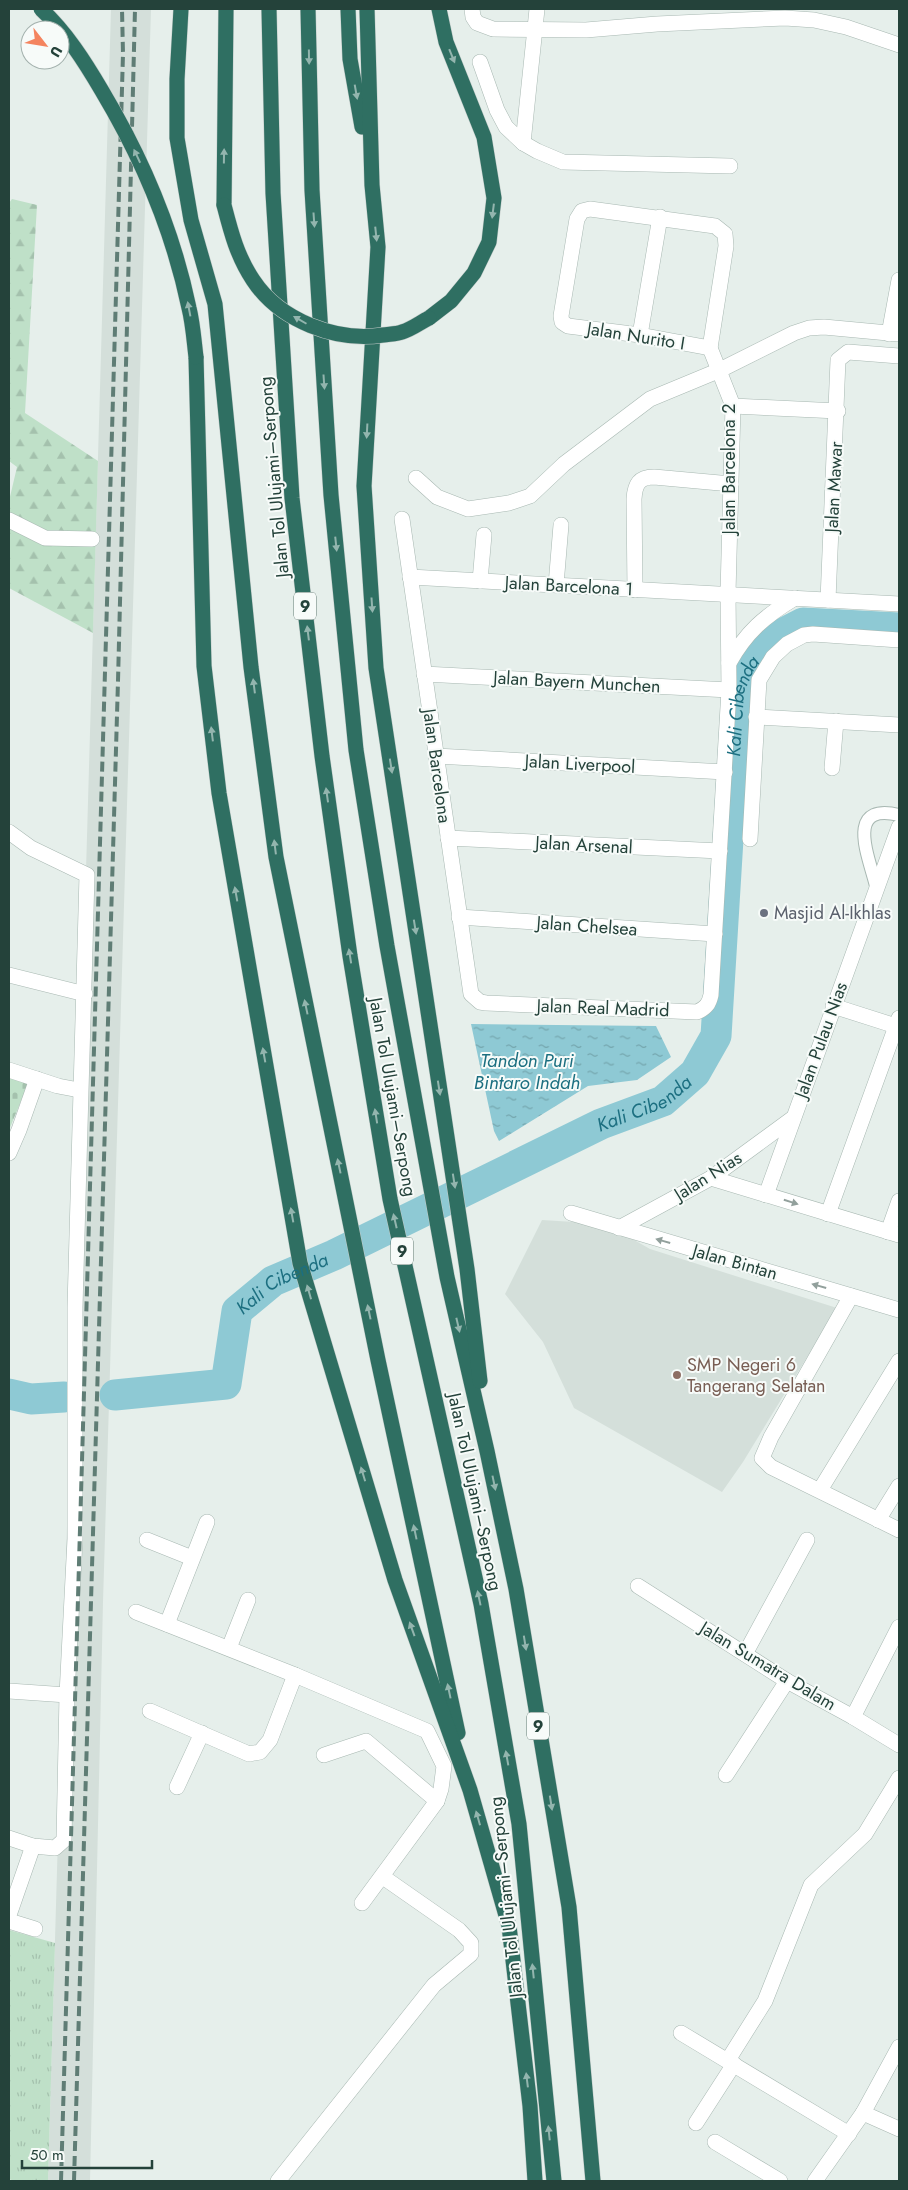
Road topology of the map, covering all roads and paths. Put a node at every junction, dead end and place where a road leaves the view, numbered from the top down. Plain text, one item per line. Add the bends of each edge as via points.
1 (42, 9) edge
2 (182, 9) edge
3 (226, 9) edge
4 (269, 9) edge
5 (308, 9) edge
6 (348, 9) edge
7 (366, 9) edge
8 (440, 9) edge
9 (472, 9) edge
10 (537, 9) edge
11 (658, 16) edge
12 (534, 30) junction
13 (899, 45) edge
14 (480, 62) dead end
15 (523, 143) junction
16 (730, 166) dead end
17 (372, 185) junction
18 (660, 217) junction
19 (899, 280) edge
20 (894, 334) edge
21 (640, 335) junction
22 (710, 348) junction
23 (899, 356) edge
24 (720, 370) junction
25 (732, 406) junction
26 (838, 411) junction
27 (416, 478) dead end
28 (731, 484) junction
29 (402, 519) dead end
30 (9, 520) edge
31 (561, 525) dead end
32 (484, 535) dead end
33 (92, 539) dead end
34 (410, 577) junction
35 (480, 581) junction
36 (556, 585) junction
37 (636, 590) junction
38 (728, 593) junction
39 (795, 598) junction
40 (828, 600) junction
41 (899, 604) edge
42 (899, 640) edge
43 (729, 663) junction
44 (424, 674) junction
45 (729, 690) junction
46 (756, 717) junction
47 (836, 721) junction
48 (899, 725) edge
49 (436, 756) junction
50 (832, 768) dead end
51 (724, 772) junction
52 (899, 815) edge
53 (899, 827) edge
54 (9, 832) edge
55 (448, 838) junction
56 (750, 839) dead end
57 (720, 851) junction
58 (876, 886) junction
59 (459, 918) junction
60 (715, 934) junction
61 (9, 975) edge
62 (84, 994) junction
63 (486, 1003) joint
64 (833, 1006) junction
65 (898, 1023) edge
66 (9, 1070) edge
67 (36, 1079) junction
68 (80, 1090) junction
69 (793, 1118) junction
70 (9, 1153) edge
71 (711, 1178) junction
72 (766, 1194) junction
73 (899, 1201) edge
74 (571, 1213) dead end
75 (828, 1214) junction
76 (619, 1228) junction
77 (894, 1234) edge
78 (851, 1296) junction
79 (899, 1310) edge
80 (899, 1361) edge
81 (487, 1451) junction
82 (899, 1486) edge
83 (820, 1490) junction
84 (878, 1520) junction
85 (207, 1522) dead end
86 (899, 1530) edge
87 (148, 1540) dead end
88 (807, 1540) dead end
89 (192, 1558) junction
90 (638, 1586) dead end
91 (248, 1600) dead end
92 (136, 1612) dead end
93 (167, 1624) junction
94 (899, 1627) edge
95 (229, 1648) junction
96 (745, 1654) junction
97 (296, 1675) junction
98 (787, 1681) junction
99 (9, 1691) edge
100 (67, 1695) junction
101 (150, 1710) dead end
102 (853, 1717) junction
103 (202, 1733) junction
104 (899, 1745) edge
105 (324, 1755) dead end
106 (726, 1775) dead end
107 (899, 1778) edge
108 (177, 1787) dead end
109 (470, 1790) junction
110 (437, 1801) junction
111 (9, 1838) edge
112 (34, 1846) junction
113 (383, 1877) junction
114 (362, 1903) dead end
115 (9, 1915) edge
116 (9, 1921) edge
117 (35, 1929) dead end
118 (681, 2033) dead end
119 (899, 2047) edge
120 (731, 2062) junction
121 (894, 2069) edge
122 (863, 2113) junction
123 (696, 2123) dead end
124 (899, 2129) edge
125 (849, 2134) junction
126 (715, 2142) dead end
127 (278, 2181) edge
128 (535, 2181) edge
129 (554, 2181) edge
130 (593, 2181) edge
131 (780, 2181) edge
132 (815, 2181) edge

109 -> 1 highway, bridge via 395,1580 300,1263 219,793 206,686 196,357 190,310 176,255 125,129 81,55
109 -> 2 highway via 378,1360 276,857 251,667 215,304 191,220 177,138
8 -> 3 highway, bridge via 446,42 484,137 494,198 489,242 474,273 451,302 402,333 367,338 338,335 308,325 277,307 253,281 235,247 224,205
129 -> 4 highway, Jalan Tol Ulujami–Serpong / 9 via 519,1824 481,1604 390,1199 324,775 292,498 273,193
5 -> 81 highway, Jalan Tol Ulujami–Serpong / 9 via 312,190 331,495 356,750 387,946 448,1277
6 -> 17 highway via 350,59
7 - 17 highway
9 - 12 street via 477,23 485,28
10 - 12 street
11 - 12 street via 586,30
11 - 13 street via 814,20
12 - 15 street
14 - 15 street via 506,127
15 - 16 street via 564,162
17 -> 81 highway via 378,248 364,486 376,668 467,1269
18 - 21 street
18 - 21 street, Jalan Nurito I via 590,209 577,219 562,322 568,326
18 - 22 street via 715,226 725,234 726,246
19 - 20 street
20 - 24 street via 809,328
21 - 22 street, Jalan Nurito I
22 - 24 street, Jalan Barcelona 2
23 - 26 street, Jalan Mawar via 848,352 838,360
24 - 25 street, Jalan Barcelona 2
24 - 27 street via 650,399 564,464 530,496 509,503 468,509 437,497
25 - 26 street
25 - 28 street, Jalan Barcelona 2
26 - 40 street, Jalan Mawar
28 - 37 street via 654,477 639,481 634,498
28 - 38 street, Jalan Barcelona 2
29 - 34 street, Jalan Barcelona
30 - 33 street via 46,538
31 - 36 street
32 - 35 street
34 - 35 street, Jalan Barcelona 1
34 - 44 street, Jalan Barcelona
35 - 36 street, Jalan Barcelona 1
36 - 37 street, Jalan Barcelona 1
37 - 38 street, Jalan Barcelona 1
38 - 39 street, Jalan Barcelona 1
38 - 43 street
39 - 40 street, Jalan Barcelona 1
39 - 43 street via 756,624
40 - 41 street, Jalan Barcelona 1
42 - 46 street via 804,635 780,651 766,667 760,680
43 - 45 street
44 - 45 street, Jalan Bayern Munchen
44 - 49 street, Jalan Barcelona
45 - 51 street
46 - 47 street
46 - 56 street
47 - 48 street
47 - 50 street
49 - 51 street, Jalan Liverpool
49 - 55 street, Jalan Barcelona
51 - 57 street
52 - 58 street via 877,812 866,821 863,833
53 - 58 street, Jalan Pulau Nias
54 - 62 street via 31,848 87,875
55 - 57 street, Jalan Arsenal
55 - 59 street, Jalan Barcelona
57 - 60 street
58 - 64 street, Jalan Pulau Nias
59 - 60 street, Jalan Chelsea
59 - 63 street, Jalan Barcelona via 472,994
60 - 63 street, Jalan Real Madrid via 711,995 707,1006 697,1012
61 - 62 street
62 - 68 street
64 - 65 street
64 - 69 street, Jalan Pulau Nias
65 - 75 street
66 - 67 street
67 - 68 street
67 - 70 street
68 - 100 street via 75,1307 75,1539
69 - 71 street, Jalan Nias
69 - 72 street, Jalan Pulau Nias
71 - 72 street
71 - 76 street, Jalan Nias
72 -> 75 street
73 - 77 street
74 - 76 street, Jalan Bintan
75 - 77 street
78 -> 76 street, Jalan Bintan
78 - 79 street, Jalan Bintan
78 - 83 street via 763,1453 763,1461 767,1465
80 - 83 street
81 -> 130 highway, Jalan Tol Ulujami–Serpong / 9 via 516,1589 568,1907
82 - 84 street
83 - 84 street
84 - 86 street
85 - 89 street
87 - 89 street
88 - 96 street
89 - 93 street
90 - 96 street, Jalan Sumatra Dalam
91 - 95 street
92 - 93 street
93 - 95 street
94 - 102 street
95 - 97 street
96 - 98 street, Jalan Sumatra Dalam
97 - 103 street via 270,1740 260,1752 250,1754
97 - 110 street via 427,1731 444,1766
98 - 102 street, Jalan Sumatra Dalam
98 - 106 street
99 - 100 street
100 - 112 street via 64,1840 55,1848
101 - 103 street
102 - 104 street, Jalan Sumatra Dalam
103 - 108 street
105 - 110 street via 366,1741
107 - 120 street via 865,1834 811,1885 765,2001
128 -> 109 highway via 530,2106 509,1926
110 - 113 street
111 - 112 street
112 - 115 street
113 - 114 street
113 - 127 street via 459,1930 471,1943 471,1954 434,1985
116 - 117 street
118 - 120 street
119 - 121 street
120 - 123 street
120 - 125 street
121 - 122 street
122 - 124 street
122 - 125 street
125 - 132 street
126 - 131 street

